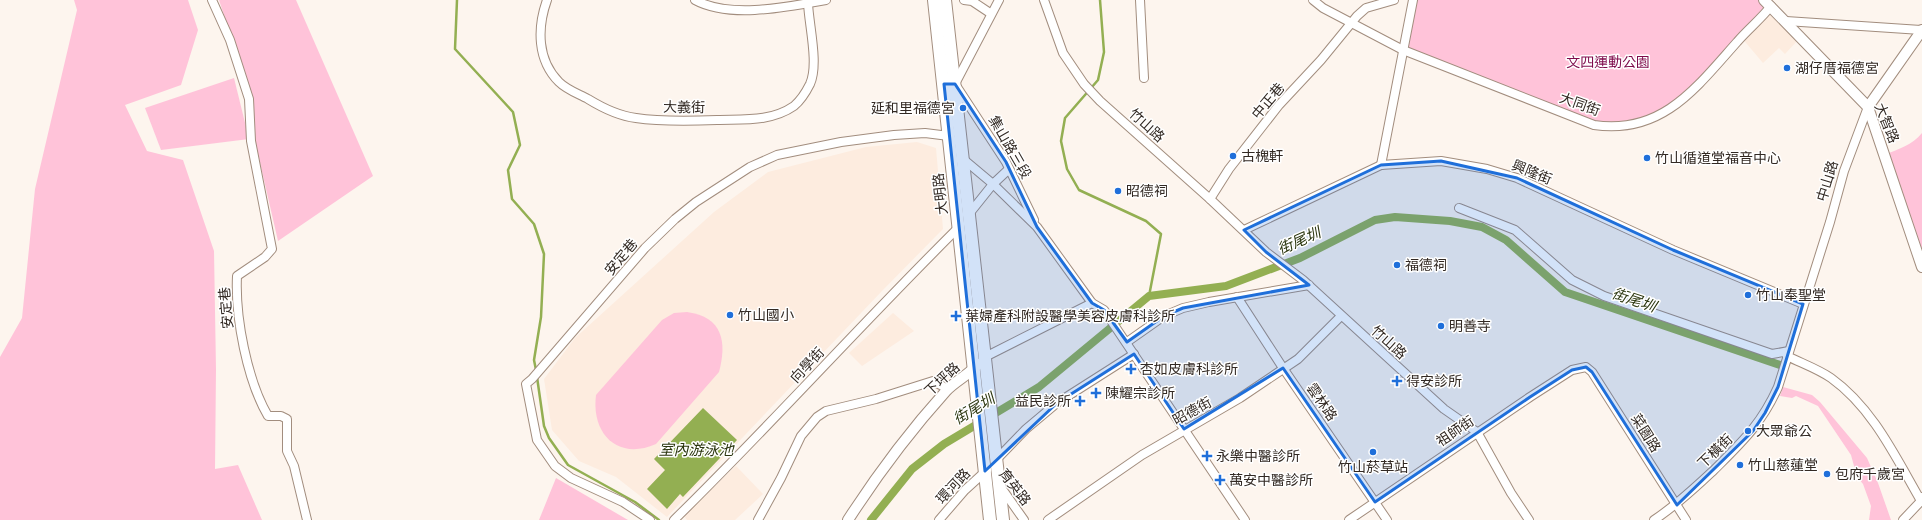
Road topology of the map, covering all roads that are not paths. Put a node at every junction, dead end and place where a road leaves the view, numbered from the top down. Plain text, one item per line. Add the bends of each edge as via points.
1 (212, 0) edge
2 (546, 0) edge
3 (695, 0) edge
4 (826, 0) edge
5 (934, 0) edge
6 (945, 0) edge
7 (964, 0) edge
8 (999, 0) edge
9 (1044, 0) edge
10 (1140, 0) edge
11 (1313, 0) edge
12 (1394, 0) edge
13 (1413, 0) edge
14 (808, 3) junction
15 (1768, 3) edge
16 (990, 13) junction
17 (1786, 21) junction
18 (1350, 23) junction
19 (1922, 30) edge
20 (1403, 50) junction
21 (1144, 78) dead end
22 (949, 84) junction
23 (1868, 108) junction
24 (949, 136) junction
25 (962, 158) junction
26 (1381, 166) junction
27 (1009, 169) junction
28 (993, 184) junction
29 (1210, 199) junction
30 (1460, 208) dead end
31 (969, 214) junction
32 (1037, 226) junction
33 (958, 227) junction
34 (1244, 230) junction
35 (1922, 267) edge
36 (1309, 285) junction
37 (1237, 297) junction
38 (1092, 303) junction
39 (1803, 304) junction
40 (1341, 316) junction
41 (1127, 342) junction
42 (1134, 354) junction
43 (1788, 354) junction
44 (985, 357) junction
45 (1283, 368) junction
46 (1580, 368) joint
47 (974, 369) junction
48 (948, 389) junction
49 (1184, 429) junction
50 (1478, 432) junction
51 (997, 458) junction
52 (985, 471) junction
53 (1000, 487) junction
54 (1921, 499) edge
55 (1374, 502) junction
56 (1677, 505) junction
57 (307, 520) edge
58 (650, 520) edge
59 (674, 520) edge
60 (758, 520) edge
61 (848, 520) edge
62 (939, 520) edge
63 (990, 520) edge
64 (1003, 520) edge
65 (1024, 520) edge
66 (1048, 520) edge
67 (1245, 520) edge
68 (1348, 520) edge
69 (1387, 520) edge
70 (1529, 520) edge
71 (1654, 520) edge
72 (1686, 520) edge
73 (1903, 520) edge

1 - 57 street, 安定巷 via 230,40 249,99 252,141 272,249 266,257 237,276 236,295 245,354 261,405 268,416 287,419 287,451 294,466
2 - 14 street, 大義街 via 540,28 541,46 546,63 559,82 597,105 634,118 691,121 772,116 801,99 810,83 814,65
3 - 14 street via 714,8 747,10
4 - 14 street
5 - 22 main road, 大明路
6 - 22 main road, 大明路
7 - 16 street via 972,1
8 - 16 street
9 - 29 street, 竹山路 via 1063,53 1084,84
10 - 21 street
11 - 18 street
12 - 18 street, 中正巷 via 1366,8
13 - 20 street
15 - 17 street, 大智路
15 - 20 street, 大同街 via 1693,90 1674,106 1652,119 1631,126 1612,128 1594,125
16 - 22 street
17 - 19 street
17 - 23 street, 大智路
18 - 20 street, 大同街
18 - 29 street, 中正巷 via 1321,60 1279,105 1229,169
19 - 23 street, 中山路
20 - 26 street
22 - 24 main road, 大明路
22 - 25 main road, 大明路
22 - 27 street, 集山路三段
23 - 35 street, 大智路
23 - 39 street, 中山路 via 1844,171
24 - 25 street, 集山路三段
24 - 33 main road, 大明路
24 - 58 street, 安定巷 via 925,133 841,142 777,155 750,167 696,202 645,248 541,370 526,384 537,440 555,466 571,478 623,502
25 - 28 street, 集山路三段
25 - 31 main road, 大明路
26 - 34 street, 興隆街
26 - 39 street, 興隆街 via 1441,161 1487,169 1517,178 1673,250
27 - 28 street
27 - 32 street, 集山路三段
28 - 31 street
28 - 32 street, 集山路三段
29 - 34 street, 竹山路
30 - 43 street via 1515,230 1572,280 1604,296 1772,354
31 - 44 main road, 大明路
32 - 38 street, 集山路三段
33 - 47 main road, 大明路
33 - 59 street, 向學街 via 740,455
34 - 36 street, 竹山路 via 1266,252
36 - 37 street
36 - 40 street, 竹山路
37 - 41 street via 1183,308 1164,316
37 - 45 street, 雲林路
38 - 41 street, 集山路三段 via 1104,310
38 - 44 street, 下坪路
39 - 43 street, 中山路
40 - 45 street, 昭德街 via 1298,359
40 - 50 street, 竹山路 via 1444,409
41 - 42 street
42 - 49 street
42 - 51 street, 環河路 via 1057,403
43 - 54 street via 1831,378 1851,396 1877,426
43 - 56 street, 下橫街 via 1778,387 1753,431
44 - 47 street, 下坪路
44 - 51 main road, 大明路
45 - 49 street, 昭德街 via 1240,398
45 - 55 street, 雲林路
46 - 50 street, 祖師街 via 1560,378
46 - 56 street, 菜園路 via 1592,372
47 - 48 street, 下坪路
47 - 52 main road, 大明路
48 - 60 street via 933,381 826,411 817,417 801,436
48 - 61 street, 下坪路 via 870,487
49 - 66 street, 昭德街
49 - 67 street
50 - 55 street, 祖師街
50 - 70 street, 竹山路 via 1511,493
51 - 52 street, 環河路
51 - 53 main road
52 - 53 street, 育英路
52 - 62 street, 環河路
52 - 63 main road
53 - 64 main road
53 - 65 street, 育英路
54 - 73 street
55 - 68 street, 祖師街
55 - 69 street, 雲林路
56 - 71 street, 下橫街
56 - 72 street, 菜園路

